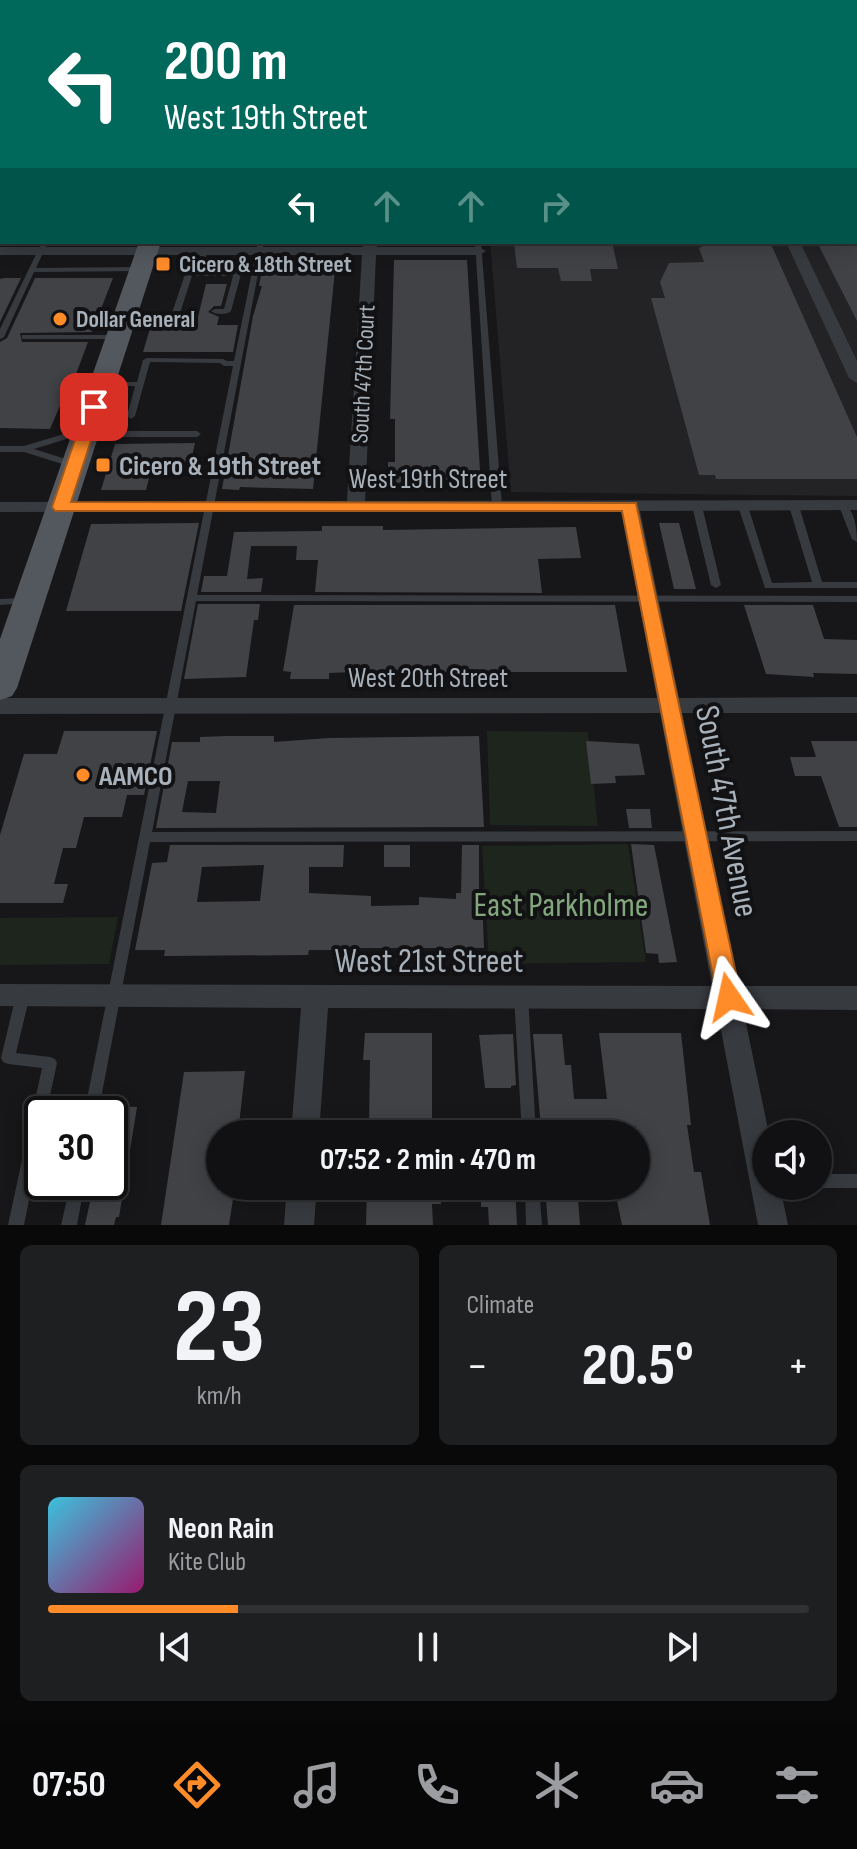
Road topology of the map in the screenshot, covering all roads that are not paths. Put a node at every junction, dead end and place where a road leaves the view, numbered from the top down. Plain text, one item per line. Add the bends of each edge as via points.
1 (794, 244) edge
2 (479, 246) edge
3 (43, 247) edge
4 (261, 247) edge
5 (369, 247) edge
6 (196, 248) edge
7 (0, 251) edge
8 (146, 254) edge
9 (32, 270) junction
10 (199, 274) junction
11 (215, 311) dead end
12 (176, 313) dead end
13 (0, 337) edge
14 (25, 337) dead end
15 (118, 337) junction
16 (238, 363) junction
17 (857, 378) edge
18 (140, 384) junction
19 (102, 385) junction
20 (131, 416) dead end
21 (86, 432) junction
22 (197, 434) dead end
23 (0, 449) edge
24 (25, 449) junction
25 (75, 465) junction
26 (356, 506) junction
27 (497, 506) junction
28 (630, 506) junction
29 (697, 506) junction
30 (743, 506) junction
31 (794, 506) junction
32 (850, 506) edge
33 (0, 507) edge
34 (61, 507) junction
35 (210, 507) junction
36 (857, 539) edge
37 (716, 585) dead end
38 (818, 585) junction
39 (857, 585) edge
40 (192, 598) junction
41 (648, 599) junction
42 (857, 599) edge
43 (15, 602) edge
44 (2, 675) edge
45 (171, 705) junction
46 (670, 705) junction
47 (857, 705) edge
48 (0, 706) edge
49 (696, 836) junction
50 (857, 836) edge
51 (144, 837) junction
52 (11, 995) edge
53 (114, 995) junction
54 (315, 996) junction
55 (521, 996) junction
56 (729, 997) junction
57 (857, 998) edge
58 (4, 1058) edge
59 (94, 1096) edge
60 (306, 1120) edge
61 (528, 1120) edge
62 (753, 1120) edge
63 (832, 1181) edge
64 (857, 1181) edge
65 (74, 1200) edge
66 (301, 1200) edge
67 (533, 1200) edge
68 (769, 1200) edge
69 (16, 1225) edge
70 (69, 1225) edge
71 (299, 1225) edge
72 (534, 1225) edge
73 (773, 1225) edge

1 - 17 street
2 - 5 street
2 - 27 lane
3 - 7 street
3 - 8 street
3 - 9 lane
4 - 5 street
4 - 6 street
4 - 16 lane
5 - 26 street, South 47th Court
6 - 8 street
6 - 10 lane
8 - 9 lane
8 - 15 main road
9 - 13 lane
10 - 11 lane via 237,274 227,311
10 - 12 lane via 189,274
14 - 15 lane
15 - 19 main road
16 - 18 lane via 147,360
16 - 35 lane
18 - 19 lane
18 - 20 lane
19 - 21 main road
21 - 22 lane
21 - 24 lane
21 - 25 main road
23 - 24 lane
24 - 25 lane
25 - 34 main road
26 - 27 street, West 19th Street
26 - 35 street, West 19th Street
27 - 28 street, West 19th Street
28 - 29 street, West 19th Street
28 - 41 street, South 47th Avenue
29 - 30 street, West 19th Street
29 - 37 lane
30 - 31 street, West 19th Street
30 - 38 lane via 768,586
31 - 32 street, West 19th Street
31 - 38 lane
32 - 36 lane
33 - 34 street, West 19th Street
34 - 35 street, West 19th Street
34 - 43 main road
35 - 40 lane
38 - 39 lane
40 - 41 lane
40 - 45 lane
41 - 42 lane
41 - 46 street, South 47th Avenue
43 - 44 main road
45 - 46 street, West 20th Street
45 - 48 street, West 20th Street
45 - 51 lane
46 - 47 street, West 20th Street
46 - 49 street, South 47th Avenue
49 - 50 lane
49 - 51 lane
49 - 56 street, South 47th Avenue
51 - 53 lane
52 - 53 street, West 21st Street
52 - 58 lane
53 - 54 street, West 21st Street
53 - 59 lane
54 - 55 street, West 21st Street
54 - 60 street
55 - 56 street, West 21st Street
55 - 61 lane
56 - 57 street, West 21st Street
56 - 62 street, South 47th Avenue
58 - 69 lane via 50,1063
63 - 64 lane
65 - 70 lane
66 - 71 street
67 - 72 lane
68 - 73 street, South 47th Avenue

